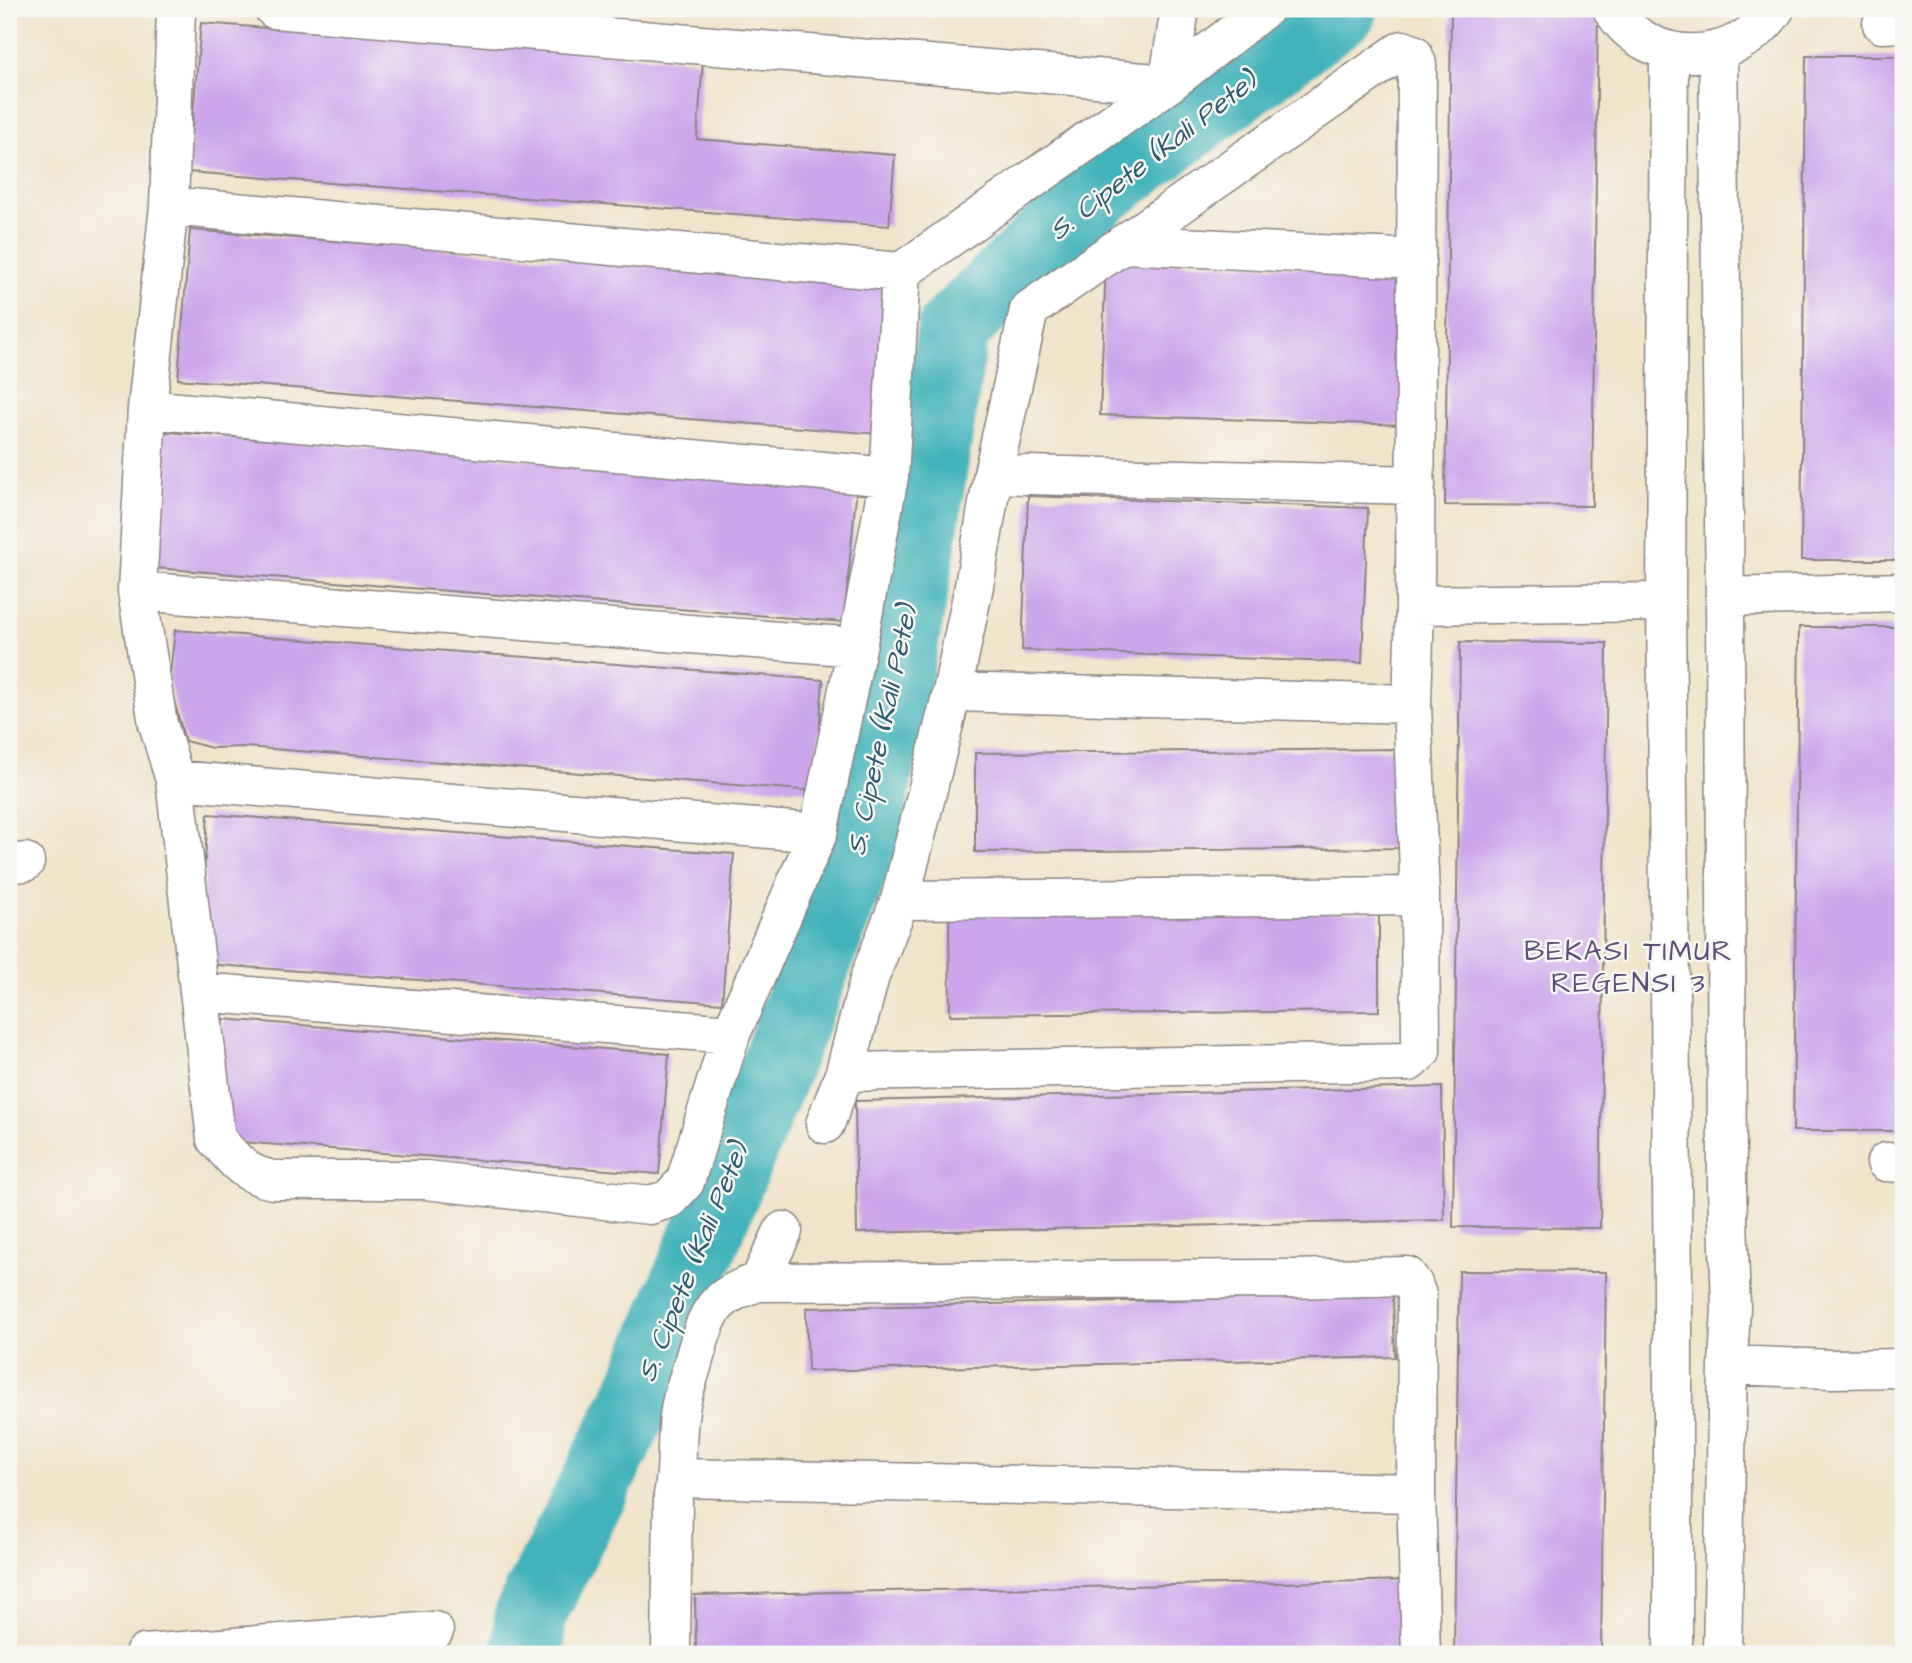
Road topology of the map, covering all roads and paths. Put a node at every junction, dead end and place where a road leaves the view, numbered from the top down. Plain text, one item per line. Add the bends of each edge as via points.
1 (176, 9) edge
2 (274, 9) edge
3 (1180, 9) edge
4 (1264, 9) edge
5 (1612, 9) edge
6 (1775, 9) edge
7 (1669, 52) junction
8 (1718, 52) junction
9 (1168, 84) junction
10 (169, 206) junction
11 (1123, 244) junction
12 (1416, 259) junction
13 (901, 272) junction
14 (148, 409) junction
15 (993, 474) junction
16 (890, 477) junction
17 (1416, 485) junction
18 (138, 590) junction
19 (1903, 592) edge
20 (1725, 597) junction
21 (1666, 602) junction
22 (1415, 605) junction
23 (857, 647) junction
24 (952, 692) junction
25 (1412, 704) junction
26 (175, 780) junction
27 (818, 834) junction
28 (1420, 896) junction
29 (900, 900) junction
30 (199, 992) junction
31 (731, 1034) junction
32 (845, 1072) junction
33 (825, 1124) dead end
34 (1727, 1186) junction
35 (1672, 1188) junction
36 (783, 1231) dead end
37 (760, 1282) junction
38 (1728, 1365) junction
39 (1903, 1368) edge
40 (677, 1478) junction
41 (1416, 1493) junction
42 (434, 1631) dead end
43 (144, 1654) edge
44 (671, 1654) edge
45 (1421, 1654) edge
46 (1673, 1654) edge
47 (1722, 1654) edge

1 - 10 street
2 - 9 street
3 - 9 street
4 - 9 street
5 - 7 street via 1636,35
6 - 8 street via 1751,35
7 - 8 street
7 - 21 street
8 - 20 street
9 - 13 street
10 - 13 street
10 - 14 street
11 - 12 street
11 - 12 street via 1404,50 1413,54 1417,64
11 - 15 street via 1029,310
12 - 17 street
13 - 16 street
14 - 16 street
14 - 18 street
15 - 17 street
15 - 24 street
16 - 23 street
17 - 22 street
18 - 23 street
18 - 26 street via 158,724
19 - 20 street
20 - 34 street
21 - 22 street
21 - 35 street
22 - 25 street
23 - 27 street
24 - 25 street
24 - 29 street
25 - 28 street
26 - 27 street
26 - 30 street
27 - 31 street
28 - 29 street
28 - 32 street via 1421,1051 1409,1062
29 - 32 street via 870,976
30 - 31 street
30 - 31 street via 216,1139 253,1176 273,1180 426,1180 650,1205 669,1199 685,1182
32 - 33 street
34 - 35 street
34 - 38 street
35 - 46 street
36 - 37 street
37 - 40 street via 723,1298 707,1317 680,1409
37 - 41 street via 1406,1276 1417,1295
38 - 39 street
38 - 47 street
40 - 41 street
40 - 44 street
41 - 45 street
42 - 43 street

